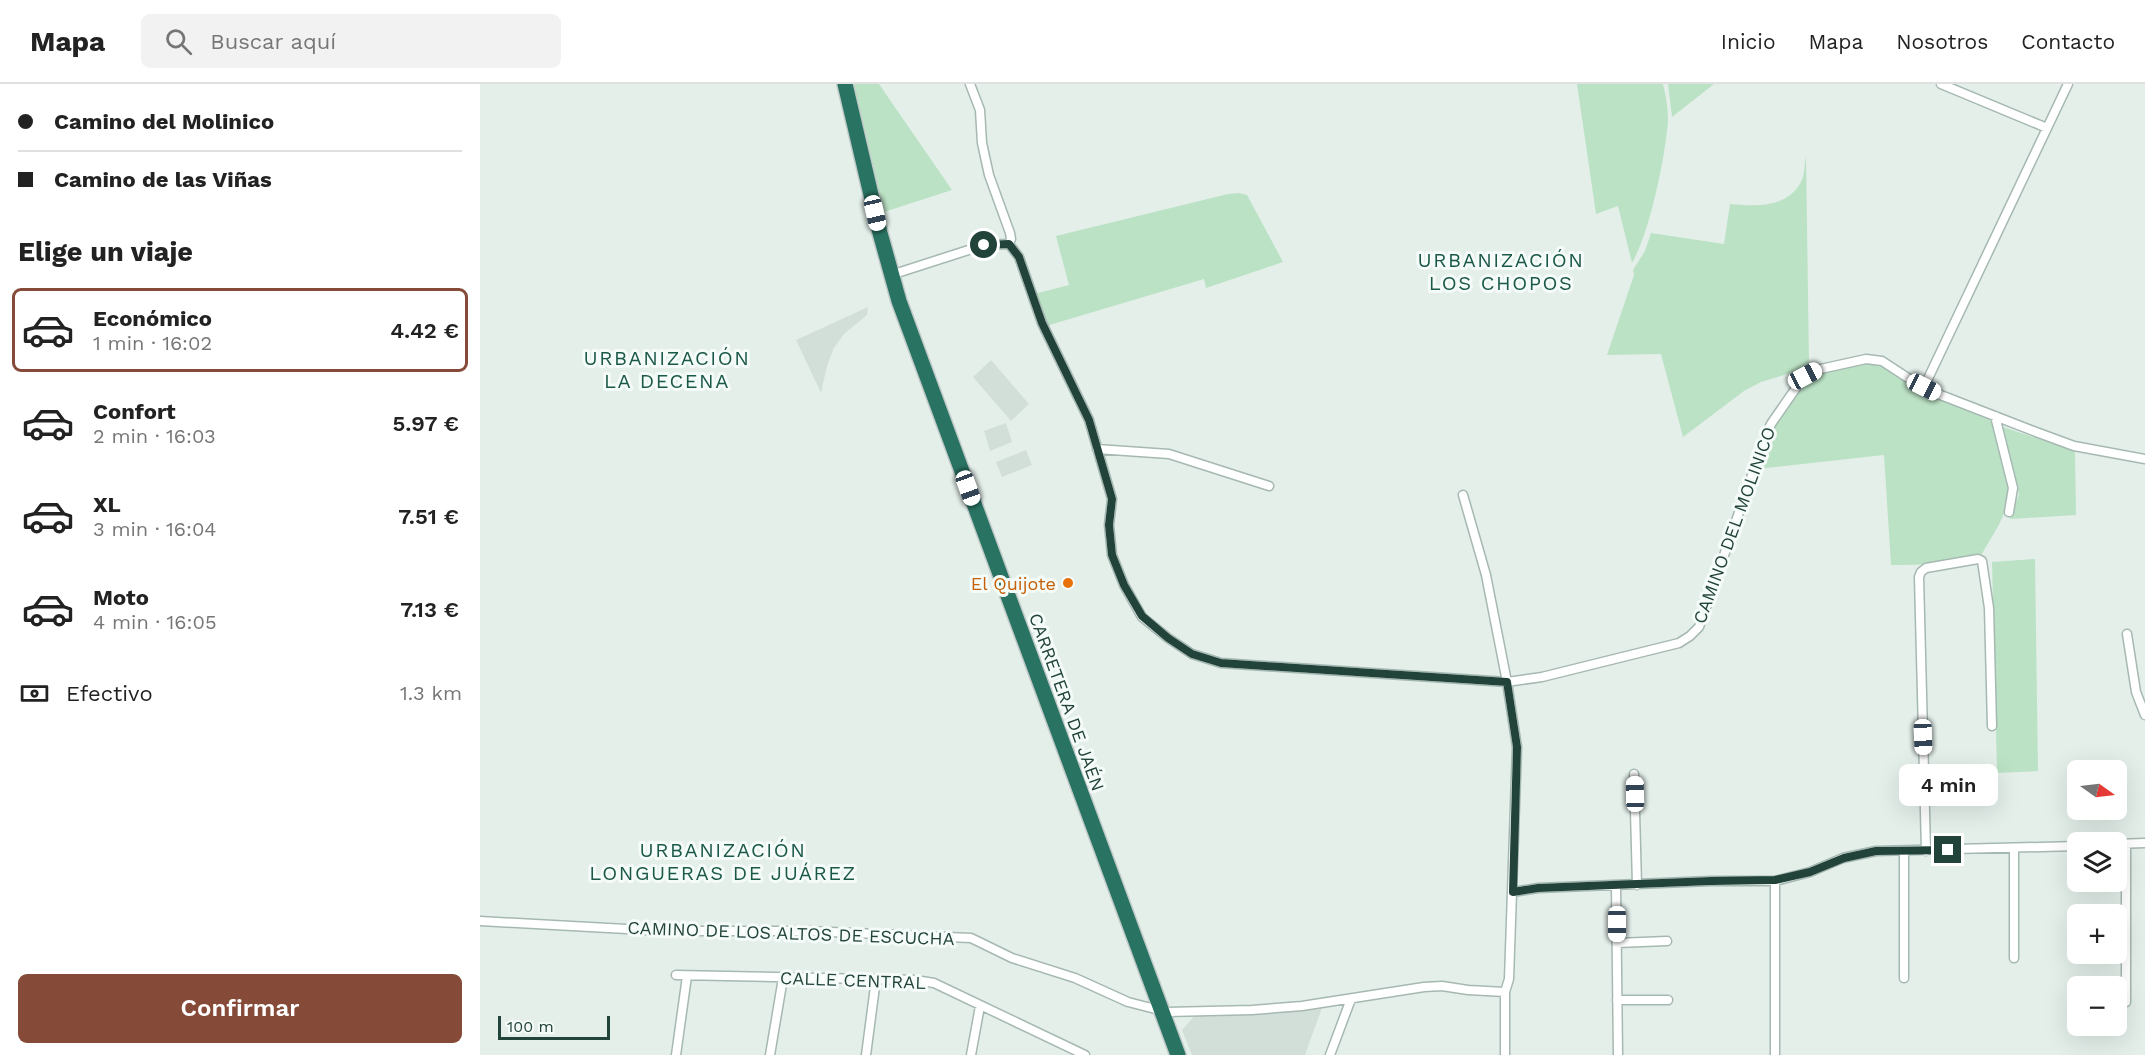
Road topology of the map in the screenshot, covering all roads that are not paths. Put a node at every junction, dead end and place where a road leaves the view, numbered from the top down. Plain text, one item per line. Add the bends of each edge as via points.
1 (845, 84) edge
2 (970, 84) edge
3 (1941, 84) edge
4 (2068, 84) edge
5 (2047, 128) junction
6 (1009, 244) junction
7 (891, 275) junction
8 (1924, 387) junction
9 (1995, 416) junction
10 (1097, 449) junction
11 (2145, 459) edge
12 (1269, 486) dead end
13 (1463, 495) dead end
14 (2009, 512) dead end
15 (2127, 634) dead end
16 (1507, 682) junction
17 (2145, 715) edge
18 (1992, 726) dead end
19 (1634, 774) dead end
20 (2145, 843) edge
21 (2127, 844) edge
22 (2067, 847) edge
23 (2014, 849) junction
24 (1926, 851) junction
25 (1904, 852) junction
26 (1775, 880) junction
27 (1616, 885) junction
28 (1636, 885) junction
29 (1513, 892) junction
30 (2123, 892) edge
31 (480, 921) edge
32 (1667, 941) dead end
33 (1617, 943) junction
34 (2014, 958) dead end
35 (676, 975) dead end
36 (687, 976) junction
37 (2125, 976) edge
38 (783, 978) junction
39 (1904, 978) dead end
40 (876, 979) junction
41 (1505, 992) junction
42 (1350, 999) junction
43 (1668, 999) dead end
44 (1617, 1000) junction
45 (980, 1006) junction
46 (1161, 1011) junction
47 (1067, 1051) edge
48 (676, 1055) edge
49 (770, 1055) edge
50 (866, 1055) edge
51 (971, 1055) edge
52 (1085, 1055) edge
53 (1178, 1055) edge
54 (1330, 1055) edge
55 (1505, 1055) edge
56 (1617, 1055) edge
57 (1775, 1055) edge

1 - 7 highway, CARRETERA DE JAÉN
2 - 6 street, CAMINO DEL MOLINICO via 980,110 981,143 989,175 1010,233
3 - 5 street
4 - 5 street
5 - 8 street
6 - 7 street via 984,245
6 - 10 street, CAMINO DEL MOLINICO via 1019,257 1042,323 1089,420
7 - 46 highway, CARRETERA DE JAÉN
8 - 9 street, CAMINO DEL MOLINICO
8 - 16 street, CAMINO DEL MOLINICO via 1874,359 1816,370 1805,376 1766,435 1699,627 1679,643
9 - 11 street, CAMINO DEL MOLINICO via 2074,446
9 - 14 street via 2013,488
10 - 12 street via 1169,454
10 - 16 street, CAMINO DEL MOLINICO via 1112,499 1112,555 1124,585 1142,616 1192,654 1221,663
13 - 16 street via 1486,575
15 - 17 street via 2136,692
16 - 29 street via 1517,747
18 - 24 street via 1989,608 1982,561 1926,568 1919,578
19 - 28 street
20 - 21 street
22 - 23 street
23 - 24 street
23 - 34 street
24 - 25 street
25 - 26 street via 1876,851
25 - 39 street
26 - 28 street
26 - 57 street
27 - 28 street
27 - 29 street
27 - 33 street
29 - 41 street
30 - 37 street
31 - 46 street, CAMINO DE LOS ALTOS DE ESCUCHA via 663,931 807,931 971,938 1012,958
32 - 33 street
33 - 44 street
35 - 36 street, CALLE CENTRAL
36 - 38 street, CALLE CENTRAL
36 - 48 street
38 - 40 street, CALLE CENTRAL
38 - 49 street
40 - 45 street, CALLE CENTRAL via 934,983
40 - 50 street
41 - 42 street, CAMINO DE LOS ALTOS DE ESCUCHA via 1442,986
41 - 55 street
42 - 46 street, CAMINO DE LOS ALTOS DE ESCUCHA via 1252,1010
42 - 54 street
43 - 44 street
44 - 56 street
45 - 47 street, CALLE CENTRAL
45 - 51 street
46 - 53 highway, CARRETERA DE JAÉN
47 - 52 street, CALLE CENTRAL

